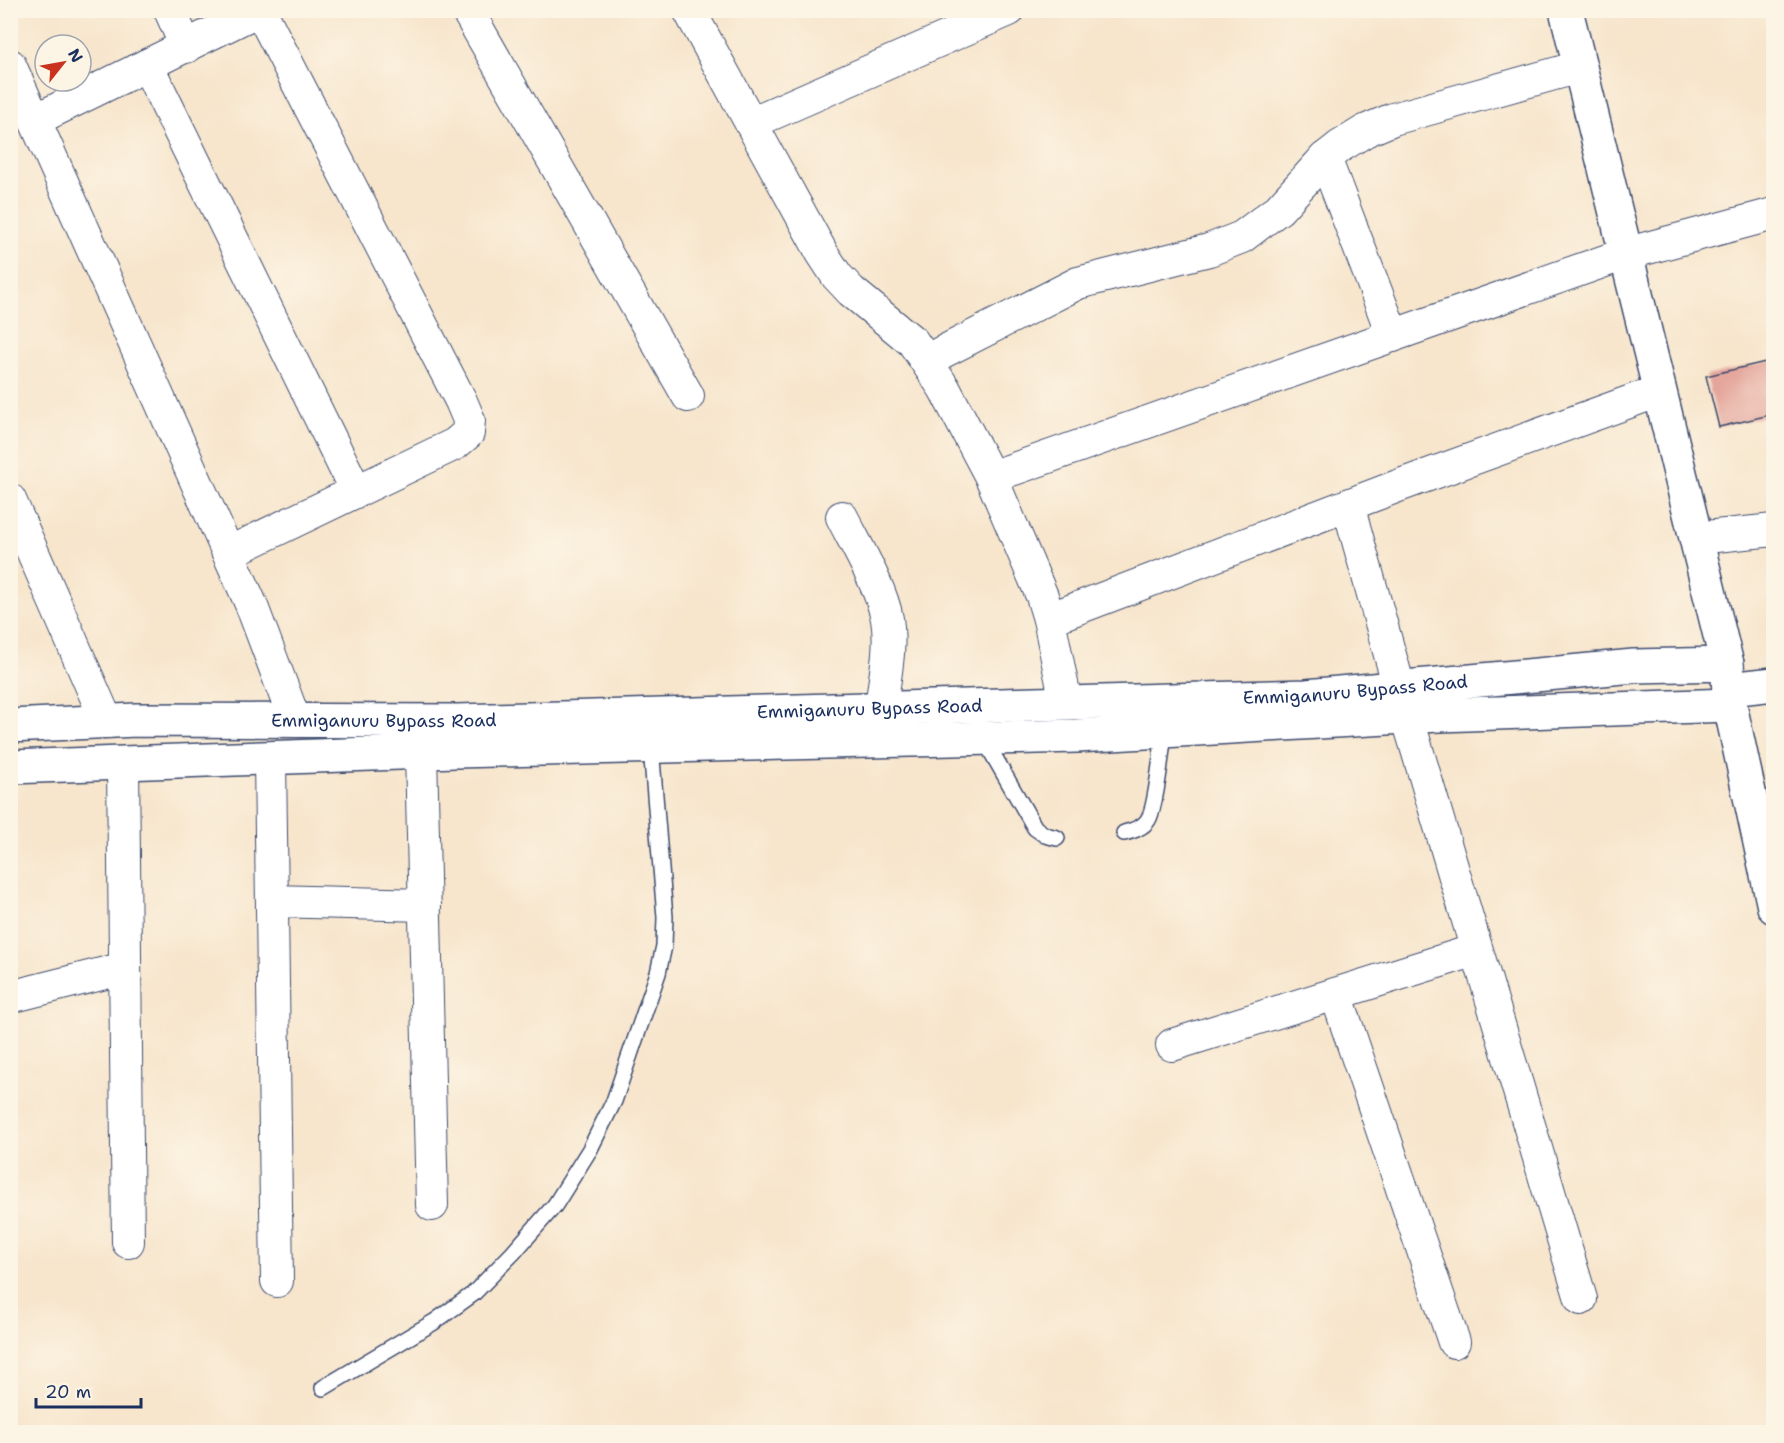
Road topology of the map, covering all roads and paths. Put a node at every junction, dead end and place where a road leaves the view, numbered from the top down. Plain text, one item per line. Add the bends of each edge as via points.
1 (170, 10) edge
2 (259, 10) edge
3 (467, 10) edge
4 (689, 10) edge
5 (1009, 10) edge
6 (1566, 10) edge
7 (186, 46) junction
8 (10, 65) edge
9 (147, 65) junction
10 (1579, 67) junction
11 (35, 120) junction
12 (751, 123) junction
13 (1325, 158) junction
14 (1773, 214) edge
15 (1625, 255) junction
16 (1393, 336) junction
17 (920, 351) junction
18 (1659, 391) junction
19 (688, 396) dead end
20 (991, 477) junction
21 (356, 491) junction
22 (10, 500) edge
23 (1348, 505) junction
24 (842, 517) dead end
25 (1773, 530) edge
26 (1696, 538) junction
27 (228, 553) junction
28 (1049, 619) junction
29 (1773, 684) edge
30 (1728, 686) junction
31 (1403, 702) junction
32 (1066, 703) junction
33 (881, 708) junction
34 (295, 721) junction
35 (107, 722) junction
36 (10, 726) edge
37 (1164, 731) junction
38 (456, 736) junction
39 (984, 739) junction
40 (638, 748) junction
41 (421, 753) junction
42 (270, 759) junction
43 (123, 764) junction
44 (10, 767) edge
45 (1765, 832) edge
46 (1124, 833) dead end
47 (1057, 838) dead end
48 (272, 901) junction
49 (425, 905) junction
50 (1773, 907) edge
51 (1476, 950) junction
52 (125, 968) junction
53 (1336, 994) junction
54 (10, 997) edge
55 (1172, 1046) dead end
56 (432, 1205) dead end
57 (128, 1242) dead end
58 (277, 1281) dead end
59 (1581, 1299) dead end
60 (1454, 1342) dead end
61 (322, 1388) dead end

1 - 7 street
2 - 7 street
2 - 21 street via 469,420 468,433 455,444
3 - 19 street
4 - 12 street
5 - 12 street
6 - 10 main road
7 - 9 street
8 - 11 street
9 - 11 street
9 - 21 street
10 - 13 street via 1393,119 1365,131
10 - 15 main road
11 - 27 street
12 - 17 street via 837,276
13 - 16 street
13 - 17 street via 1279,209 1242,237 1209,250 1078,283
14 - 15 street
15 - 16 street
15 - 18 main road
16 - 20 street
17 - 20 street
18 - 23 street
18 - 26 main road
20 - 28 street
21 - 27 street
22 - 35 street
23 - 28 street
23 - 31 street
24 - 33 street via 887,620
25 - 26 street
26 - 30 main road
27 - 34 street
28 - 32 street
29 - 30 main road, Emmiganuru Bypass Road
30 - 31 main road, Emmiganuru Bypass Road via 1634,666
30 - 45 main road
31 - 32 main road, Emmiganuru Bypass Road via 1306,696
31 - 37 main road
31 - 51 street
32 - 33 main road, Emmiganuru Bypass Road
33 - 38 main road, Emmiganuru Bypass Road via 619,716
34 - 35 main road, Emmiganuru Bypass Road
34 - 38 main road, Emmiganuru Bypass Road
35 - 36 main road, Emmiganuru Bypass Road
37 - 39 main road
37 - 46 lane via 1148,820 1138,829
38 - 40 main road
38 - 41 main road
39 - 40 main road
39 - 47 lane via 1035,828
40 - 61 lane via 665,917 664,946 614,1101 555,1205 473,1294 434,1322
41 - 42 main road
41 - 49 street
42 - 43 main road
42 - 48 street
43 - 44 main road
43 - 52 street
45 - 50 main road
48 - 49 street
48 - 58 street
49 - 56 street
51 - 53 street
51 - 59 street
52 - 54 street
52 - 57 street
53 - 55 street
53 - 60 street

